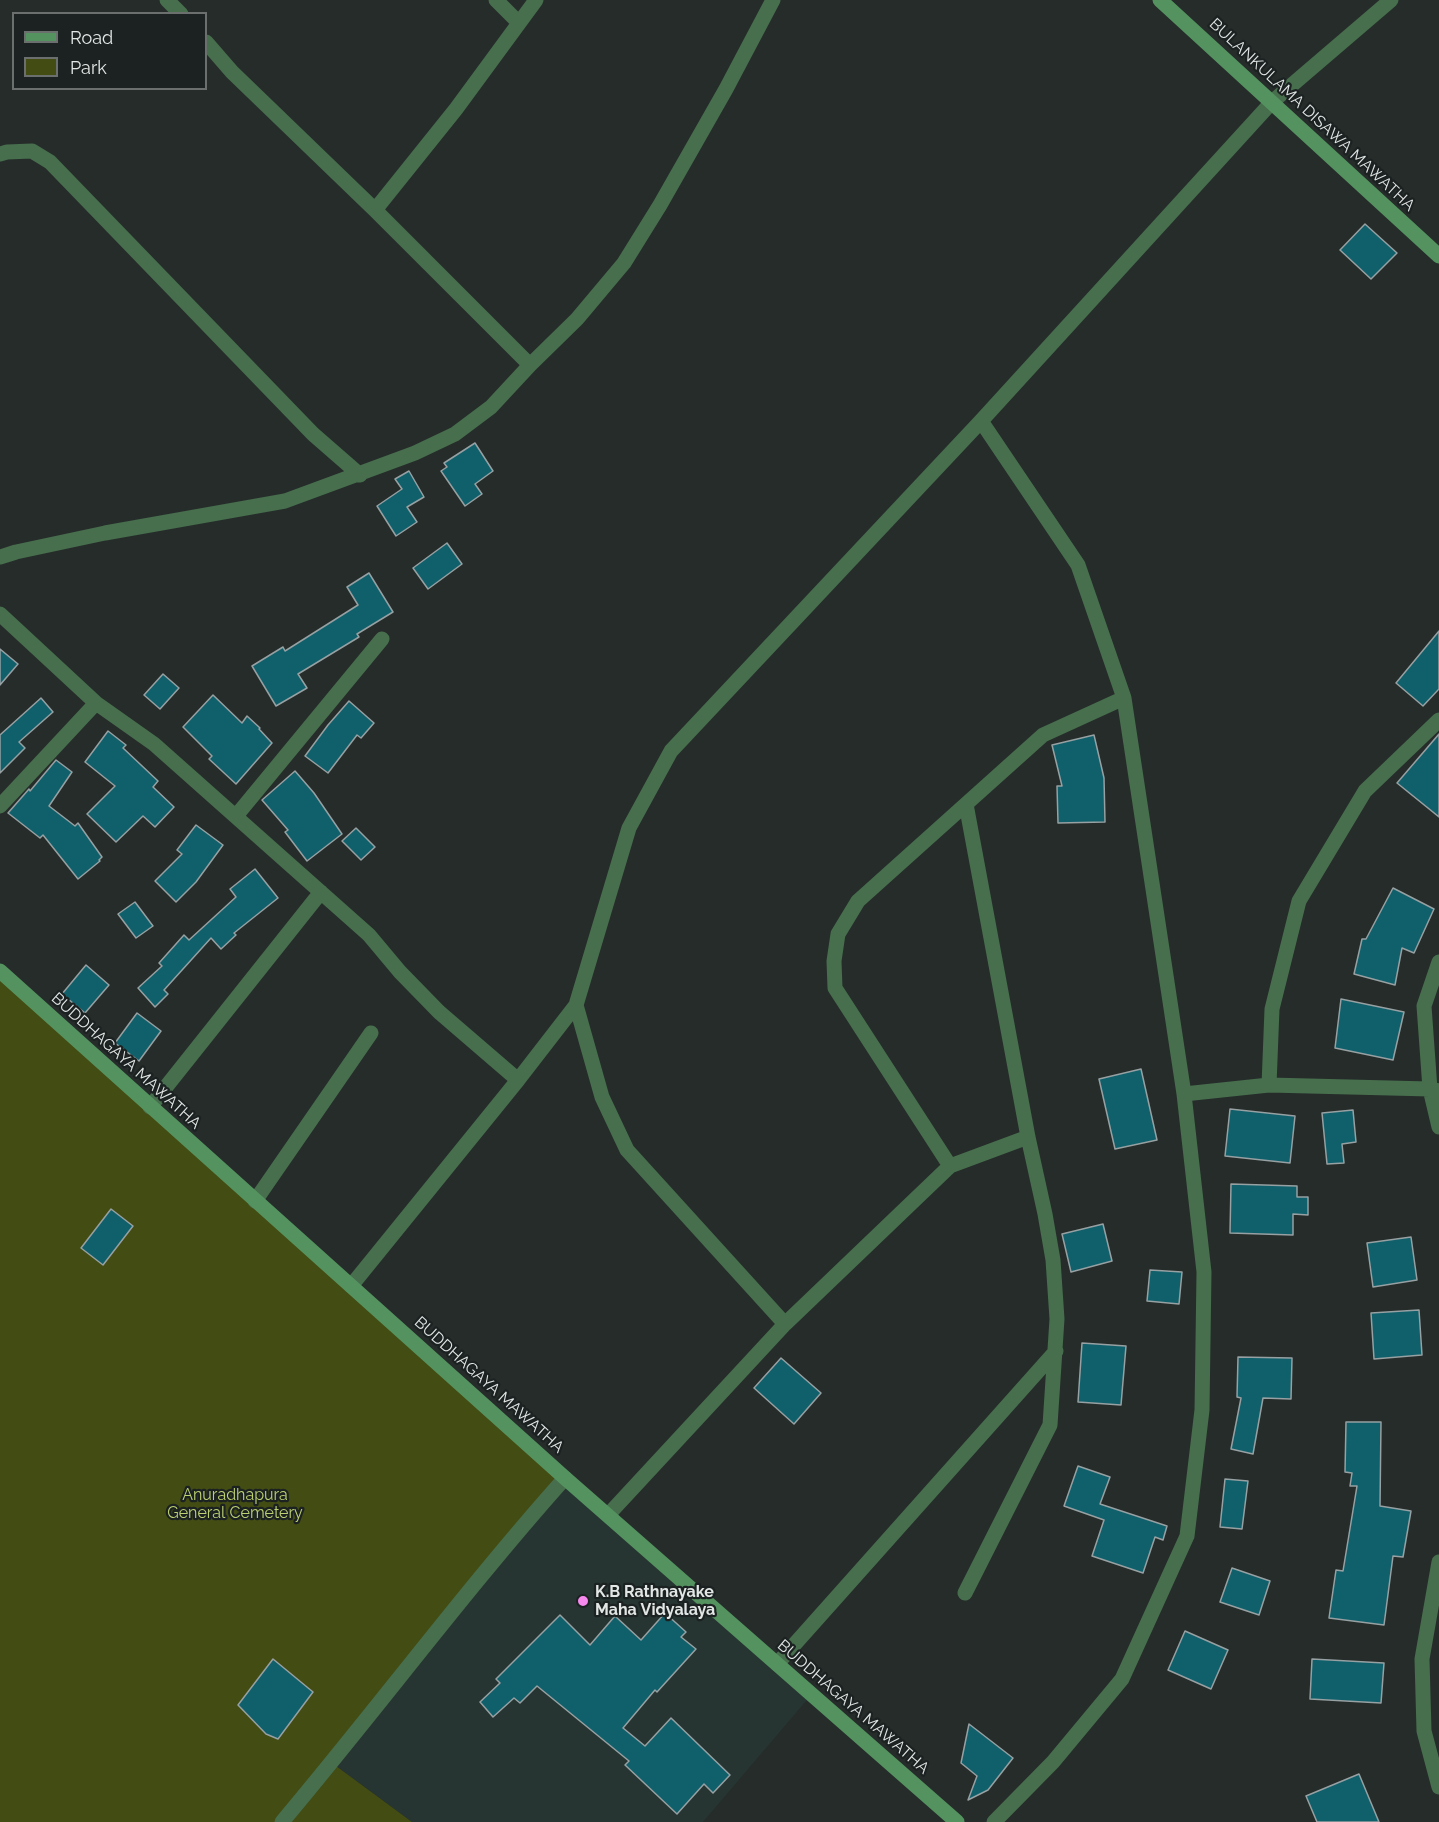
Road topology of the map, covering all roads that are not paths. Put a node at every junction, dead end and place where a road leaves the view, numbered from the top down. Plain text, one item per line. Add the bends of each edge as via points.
1 (167, 0) edge
2 (496, 0) edge
3 (536, 0) edge
4 (773, 0) edge
5 (1160, 0) edge
6 (1391, 0) edge
7 (179, 12) edge
8 (519, 23) junction
9 (207, 43) edge
10 (1272, 102) junction
11 (0, 154) edge
12 (375, 210) junction
13 (1439, 256) edge
14 (530, 365) junction
15 (981, 421) junction
16 (360, 475) junction
17 (0, 557) edge
18 (0, 614) edge
19 (382, 639) dead end
20 (1124, 698) junction
21 (96, 703) junction
22 (1439, 720) edge
23 (966, 804) junction
24 (0, 806) edge
25 (236, 816) junction
26 (321, 892) junction
27 (1439, 962) edge
28 (0, 971) edge
29 (576, 1005) junction
30 (371, 1033) dead end
31 (518, 1080) junction
32 (1269, 1085) junction
33 (1434, 1090) edge
34 (1184, 1094) junction
35 (150, 1107) junction
36 (1439, 1127) edge
37 (1028, 1137) junction
38 (950, 1166) junction
39 (255, 1201) junction
40 (351, 1286) junction
41 (785, 1324) junction
42 (1056, 1351) junction
43 (565, 1478) junction
44 (608, 1515) junction
45 (1439, 1562) edge
46 (966, 1593) dead end
47 (777, 1664) junction
48 (1439, 1787) edge
49 (282, 1822) edge
50 (957, 1822) edge
51 (994, 1822) edge

1 - 7 street
2 - 8 street
3 - 8 street
4 - 14 street via 624,263 578,319
5 - 10 main road, BULANKULAMA DISAWA MAWATHA
6 - 10 street
8 - 12 street
9 - 12 street
10 - 13 main road, BULANKULAMA DISAWA MAWATHA
10 - 15 street
11 - 16 street via 32,151 50,162 313,434
12 - 14 street
14 - 16 street via 491,407 455,434
15 - 20 street via 1078,565
15 - 29 street via 671,751 629,828
16 - 17 street via 285,501 105,533
18 - 21 street
19 - 25 street
20 - 23 street via 1043,735
20 - 34 street
21 - 24 street
21 - 25 street via 154,744
22 - 32 street via 1365,791 1299,901 1272,1009
23 - 37 street
23 - 38 street via 858,901 838,934 834,961 835,988
25 - 26 street
26 - 31 street via 369,935 439,1012
26 - 35 street
27 - 33 street via 1424,1006
28 - 35 main road, BUDDHAGAYA MAWATHA
29 - 31 street
29 - 41 street via 602,1097 627,1150
30 - 39 street
31 - 40 street
32 - 33 street
32 - 34 street
33 - 36 street
34 - 51 street via 1204,1272 1202,1410 1187,1536 1122,1679 1053,1762
35 - 39 main road, BUDDHAGAYA MAWATHA
37 - 38 street
37 - 42 street via 1053,1260
38 - 41 street
39 - 40 main road, BUDDHAGAYA MAWATHA
40 - 43 main road, BUDDHAGAYA MAWATHA
41 - 44 street
42 - 46 street via 1050,1425
42 - 47 street
43 - 44 main road, BUDDHAGAYA MAWATHA
43 - 49 street via 512,1537
44 - 47 main road, BUDDHAGAYA MAWATHA
45 - 48 street via 1422,1659 1424,1731
47 - 50 main road, BUDDHAGAYA MAWATHA

